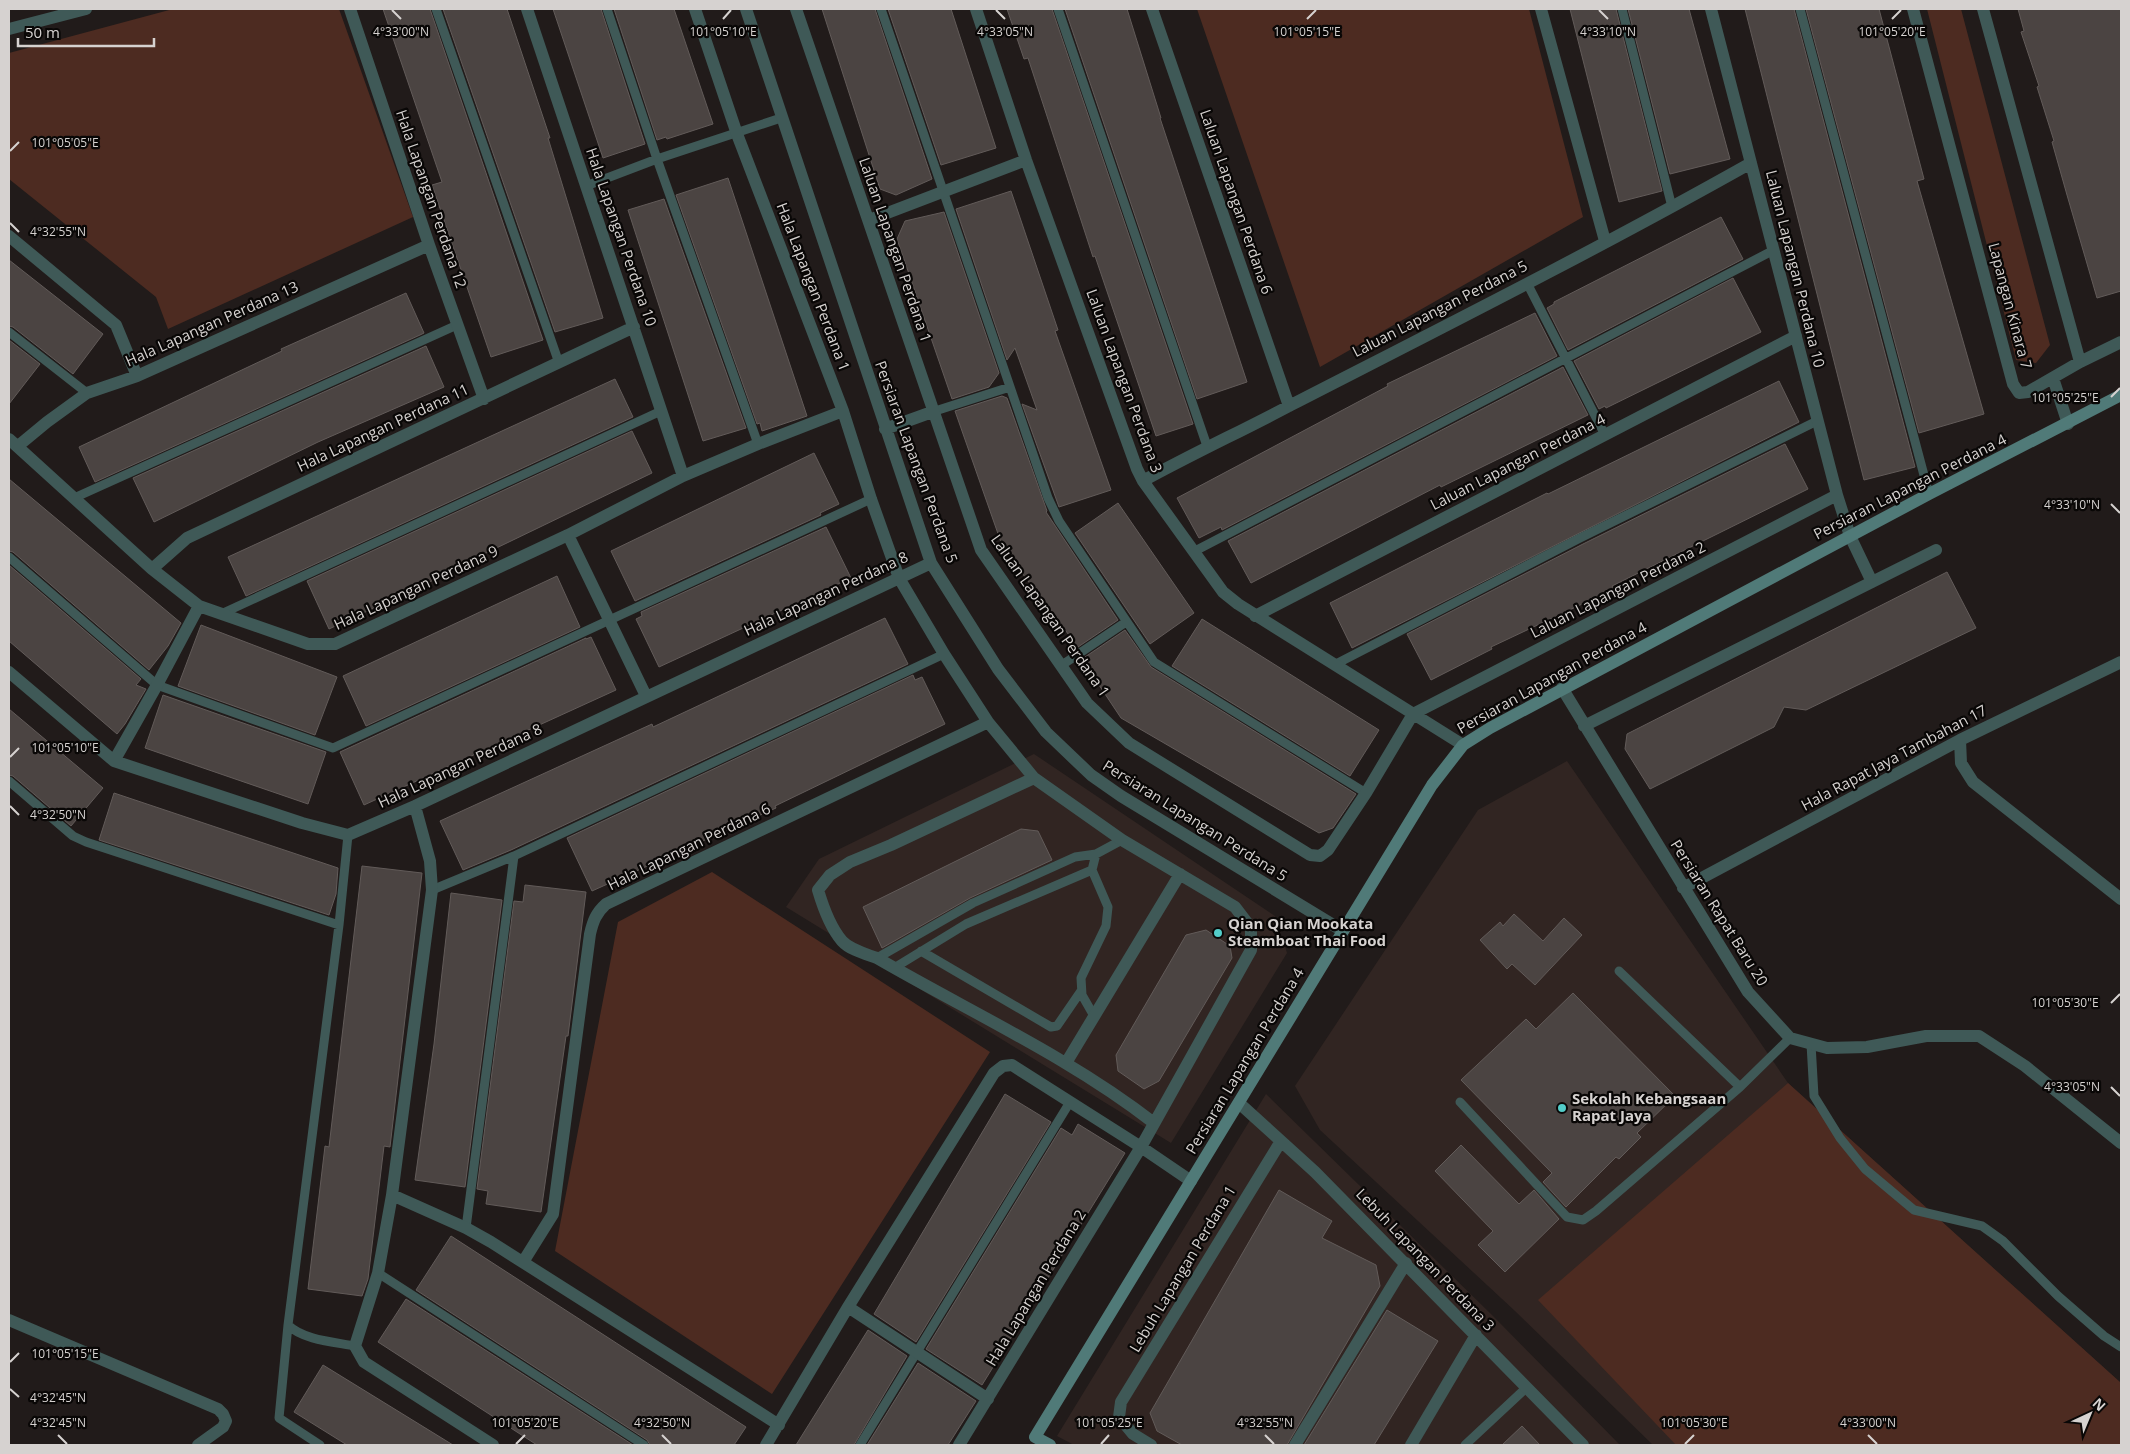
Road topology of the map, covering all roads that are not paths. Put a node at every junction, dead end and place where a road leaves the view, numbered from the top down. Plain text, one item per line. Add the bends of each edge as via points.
1 (86, 9) edge
2 (350, 9) edge
3 (436, 9) edge
4 (527, 9) edge
5 (607, 9) edge
6 (694, 9) edge
7 (746, 9) edge
8 (796, 9) edge
9 (881, 9) edge
10 (976, 9) edge
11 (1058, 9) edge
12 (1152, 9) edge
13 (1541, 9) edge
14 (1622, 9) edge
15 (1711, 9) edge
16 (1800, 9) edge
17 (1913, 9) edge
18 (1983, 9) edge
19 (9, 29) edge
20 (781, 118) junction
21 (737, 134) junction
22 (657, 159) junction
23 (1026, 160) junction
24 (1751, 163) junction
25 (586, 186) junction
26 (944, 191) junction
27 (1672, 207) junction
28 (869, 220) junction
29 (9, 236) edge
30 (1605, 241) junction
31 (428, 245) junction
32 (1774, 250) junction
33 (1527, 283) junction
34 (457, 325) junction
35 (634, 327) junction
36 (9, 332) edge
37 (1796, 336) junction
38 (2121, 342) edge
39 (1567, 358) junction
40 (2080, 362) junction
41 (560, 363) junction
42 (137, 376) junction
43 (2053, 378) junction
44 (1010, 387) junction
45 (87, 393) junction
46 (2121, 395) edge
47 (484, 399) junction
48 (1289, 406) junction
49 (661, 411) junction
50 (843, 412) junction
51 (932, 412) junction
52 (1817, 421) junction
53 (2068, 424) junction
54 (885, 429) junction
55 (1606, 435) junction
56 (13, 442) edge
57 (758, 444) junction
58 (1207, 446) junction
59 (683, 476) junction
60 (1143, 481) junction
61 (1929, 494) junction
62 (1837, 495) junction
63 (74, 498) junction
64 (871, 499) junction
65 (568, 536) junction
66 (1850, 536) junction
67 (1936, 550) dead end
68 (1192, 552) junction
69 (9, 557) edge
70 (932, 563) junction
71 (152, 569) junction
72 (899, 578) junction
73 (1872, 582) junction
74 (198, 606) junction
75 (220, 614) junction
76 (1255, 616) junction
77 (608, 619) junction
78 (1126, 622) junction
79 (944, 654) junction
80 (2121, 662) edge
81 (1062, 665) junction
82 (1334, 665) junction
83 (9, 672) edge
84 (157, 685) junction
85 (1562, 688) junction
86 (646, 696) junction
87 (1413, 714) junction
88 (988, 722) junction
89 (1584, 726) junction
90 (1960, 740) junction
91 (1463, 745) junction
92 (114, 761) junction
93 (1034, 778) junction
94 (9, 781) edge
95 (1366, 793) junction
96 (415, 806) junction
97 (348, 835) junction
98 (1122, 840) junction
99 (1096, 854) junction
100 (514, 856) junction
101 (1092, 870) junction
102 (1180, 874) junction
103 (1684, 888) junction
104 (432, 890) junction
105 (2121, 900) edge
106 (339, 924) junction
107 (1343, 931) junction
108 (921, 951) junction
109 (878, 958) junction
110 (894, 968) junction
111 (1619, 971) dead end
112 (1081, 991) junction
113 (1094, 1016) junction
114 (1790, 1038) junction
115 (1811, 1044) junction
116 (1066, 1063) junction
117 (1740, 1087) junction
118 (1070, 1102) junction
119 (1460, 1102) dead end
120 (1239, 1103) junction
121 (1154, 1123) junction
122 (1281, 1141) junction
123 (2121, 1144) edge
124 (1141, 1147) junction
125 (1191, 1181) junction
126 (392, 1195) junction
127 (466, 1228) junction
128 (523, 1262) junction
129 (1406, 1263) junction
130 (378, 1273) junction
131 (848, 1307) junction
132 (9, 1320) edge
133 (288, 1325) junction
134 (1476, 1335) junction
135 (354, 1346) junction
136 (2121, 1347) edge
137 (918, 1352) junction
138 (1526, 1388) junction
139 (988, 1399) junction
140 (779, 1425) junction
141 (1033, 1441) edge
142 (198, 1445) edge
143 (320, 1445) edge
144 (493, 1445) edge
145 (644, 1445) edge
146 (766, 1445) edge
147 (860, 1445) edge
148 (959, 1445) edge
149 (1050, 1445) edge
150 (1151, 1445) edge
151 (1294, 1445) edge
152 (1410, 1445) edge
153 (1465, 1445) edge
154 (1583, 1445) edge

1 - 19 street
2 - 31 street, Hala Lapangan Perdana 12
3 - 41 lane
4 - 25 street, Hala Lapangan Perdana 10
5 - 22 lane
6 - 21 street, Hala Lapangan Perdana 1
7 - 20 street, Persiaran Lapangan Perdana 5
8 - 28 street, Laluan Lapangan Perdana 1
9 - 26 lane
10 - 23 street, Laluan Lapangan Perdana 3
11 - 58 lane
12 - 48 street, Laluan Lapangan Perdana 6
13 - 30 street
14 - 27 lane
15 - 24 street, Laluan Lapangan Perdana 10
16 - 61 lane
17 - 43 street, Lapangan Kinara 7 via 2014,384 2019,393 2028,392
18 - 40 street
20 - 21 lane
20 - 54 street, Persiaran Lapangan Perdana 5
21 - 22 lane
21 - 50 street, Hala Lapangan Perdana 1
22 - 25 lane
22 - 57 lane
23 - 26 street
23 - 60 street, Laluan Lapangan Perdana 3
24 - 27 street, Laluan Lapangan Perdana 5
24 - 32 street, Laluan Lapangan Perdana 10
25 - 35 street, Hala Lapangan Perdana 10
26 - 28 street
26 - 44 lane
27 - 30 street, Laluan Lapangan Perdana 5
28 - 51 street, Laluan Lapangan Perdana 1
29 - 42 street via 116,325
30 - 33 street, Laluan Lapangan Perdana 5
31 - 34 street, Hala Lapangan Perdana 12
31 - 42 street, Hala Lapangan Perdana 13
32 - 37 street, Laluan Lapangan Perdana 10
32 - 39 lane
33 - 39 lane
33 - 48 street, Laluan Lapangan Perdana 5
34 - 47 street, Hala Lapangan Perdana 12
34 - 63 lane
35 - 41 street, Hala Lapangan Perdana 11
35 - 49 street, Hala Lapangan Perdana 10
36 - 45 lane
37 - 52 street, Laluan Lapangan Perdana 10
37 - 55 street, Laluan Lapangan Perdana 4
38 - 40 street, Lapangan Kinara 7
39 - 55 lane
39 - 68 lane
40 - 43 street, Lapangan Kinara 7
41 - 47 street, Hala Lapangan Perdana 11
42 - 45 street, Hala Lapangan Perdana 13
43 - 53 street
44 - 51 lane
44 - 78 lane via 1059,521
45 - 56 street, Hala Lapangan Perdana 13
46 - 53 street, Persiaran Lapangan Perdana 4
47 - 71 street, Hala Lapangan Perdana 11 via 187,538
48 - 58 street, Laluan Lapangan Perdana 5
49 - 59 street, Hala Lapangan Perdana 10
49 - 75 lane
50 - 57 street, Hala Lapangan Perdana 9
50 - 64 street, Hala Lapangan Perdana 1
51 - 54 street
51 - 81 street, Laluan Lapangan Perdana 1 via 981,550
52 - 62 street, Laluan Lapangan Perdana 10
52 - 82 lane
53 - 61 street, Persiaran Lapangan Perdana 4
54 - 70 street, Persiaran Lapangan Perdana 5
55 - 76 street, Laluan Lapangan Perdana 4
56 - 63 street, Hala Lapangan Perdana 9
57 - 59 street, Hala Lapangan Perdana 9
58 - 60 street, Laluan Lapangan Perdana 5
59 - 65 street, Hala Lapangan Perdana 9
60 - 68 street, Laluan Lapangan Perdana 3
61 - 66 street, Persiaran Lapangan Perdana 4
62 - 66 street, Laluan Lapangan Perdana 10
62 - 87 street, Laluan Lapangan Perdana 2
63 - 71 street, Hala Lapangan Perdana 9
64 - 72 street, Hala Lapangan Perdana 1
64 - 77 lane
65 - 75 street, Hala Lapangan Perdana 9 via 335,644 308,644
65 - 77 street
66 - 73 street, Laluan Lapangan Perdana 10
66 - 85 street, Persiaran Lapangan Perdana 4
67 - 73 street
68 - 76 street, Laluan Lapangan Perdana 3 via 1223,592
69 - 84 lane
70 - 72 street, Hala Lapangan Perdana 8
70 - 107 street, Persiaran Lapangan Perdana 5 via 998,669 1046,732 1091,775
71 - 74 street, Hala Lapangan Perdana 9
72 - 79 street, Hala Lapangan Perdana 1
72 - 86 street, Hala Lapangan Perdana 8
73 - 89 street
74 - 75 street, Hala Lapangan Perdana 9
74 - 84 street
76 - 82 street, Laluan Lapangan Perdana 3
77 - 84 lane via 332,748
77 - 86 street
78 - 81 lane
78 - 95 lane via 1154,662
79 - 88 street, Hala Lapangan Perdana 1
79 - 100 lane
80 - 90 street, Hala Rapat Jaya Tambahan 17
81 - 95 street, Laluan Lapangan Perdana 1 via 1088,703 1129,743 1310,855 1320,856 1328,850
82 - 87 street, Laluan Lapangan Perdana 3
83 - 92 street
84 - 92 street
85 - 89 street, Persiaran Rapat Baru 20
85 - 91 street, Persiaran Lapangan Perdana 4
86 - 96 street, Hala Lapangan Perdana 8
87 - 91 street, Laluan Lapangan Perdana 3
87 - 95 street, Laluan Lapangan Perdana 1
88 - 93 street, Hala Lapangan Perdana 1
88 - 128 street, Hala Lapangan Perdana 6 via 599,910 590,934 553,1214
89 - 103 street, Persiaran Rapat Baru 20
90 - 103 street, Hala Rapat Jaya Tambahan 17
90 - 105 street via 1961,763 1973,782
91 - 107 street, Persiaran Lapangan Perdana 4 via 1432,785
92 - 97 street
93 - 98 street, Hala Lapangan Perdana 1
93 - 109 street via 850,862 830,875 818,890 824,910 842,941
94 - 106 lane via 72,836
96 - 97 street, Hala Lapangan Perdana 8
96 - 104 street via 430,861
97 - 106 lane
98 - 99 lane
98 - 102 street, Hala Lapangan Perdana 2
99 - 101 lane
99 - 109 lane via 1075,857 973,903
100 - 104 lane
100 - 127 lane
101 - 108 lane via 966,924
101 - 112 lane via 1108,907 1106,926 1081,978
102 - 113 street
102 - 121 street, Hala Lapangan Perdana 2 via 1235,907 1251,928 1251,950
103 - 114 street, Persiaran Rapat Baru 20 via 1748,992
104 - 126 street
106 - 133 lane
107 - 120 street, Persiaran Lapangan Perdana 4
108 - 110 lane
108 - 112 lane via 1050,1027 1057,1026
109 - 110 street
110 - 116 street
111 - 117 lane
112 - 113 lane
113 - 116 street
114 - 115 street
114 - 117 lane
115 - 123 street via 1827,1048 1867,1047 1926,1036 1979,1036 2025,1066
115 - 136 lane via 1814,1096 1840,1138 1865,1169 1914,1210 1982,1226 2003,1241 2058,1296
116 - 121 street
117 - 119 lane via 1583,1220 1567,1216
118 - 124 street
118 - 131 street via 1012,1065 1003,1066 994,1073
118 - 137 lane
120 - 122 street, Lebuh Lapangan Perdana 3
120 - 125 street, Persiaran Lapangan Perdana 4
121 - 124 street, Hala Lapangan Perdana 2
122 - 129 street, Lebuh Lapangan Perdana 3
122 - 150 street, Lebuh Lapangan Perdana 1 via 1121,1402 1119,1417 1133,1434
124 - 125 street
124 - 139 street, Hala Lapangan Perdana 2
125 - 141 street, Persiaran Lapangan Perdana 4
126 - 127 street
126 - 130 street
127 - 128 street
128 - 140 street
129 - 134 street, Lebuh Lapangan Perdana 3
129 - 151 street
130 - 135 street
130 - 145 lane
131 - 137 street
131 - 140 street
132 - 142 street via 218,1409 226,1421 223,1427
133 - 135 lane via 294,1331
133 - 143 lane via 279,1418
134 - 138 street, Lebuh Lapangan Perdana 3
134 - 152 street
135 - 144 street via 364,1362
137 - 139 street
137 - 147 lane
138 - 153 lane
138 - 154 street, Lebuh Lapangan Perdana 3
139 - 148 street, Hala Lapangan Perdana 2
140 - 146 street
141 - 149 street

